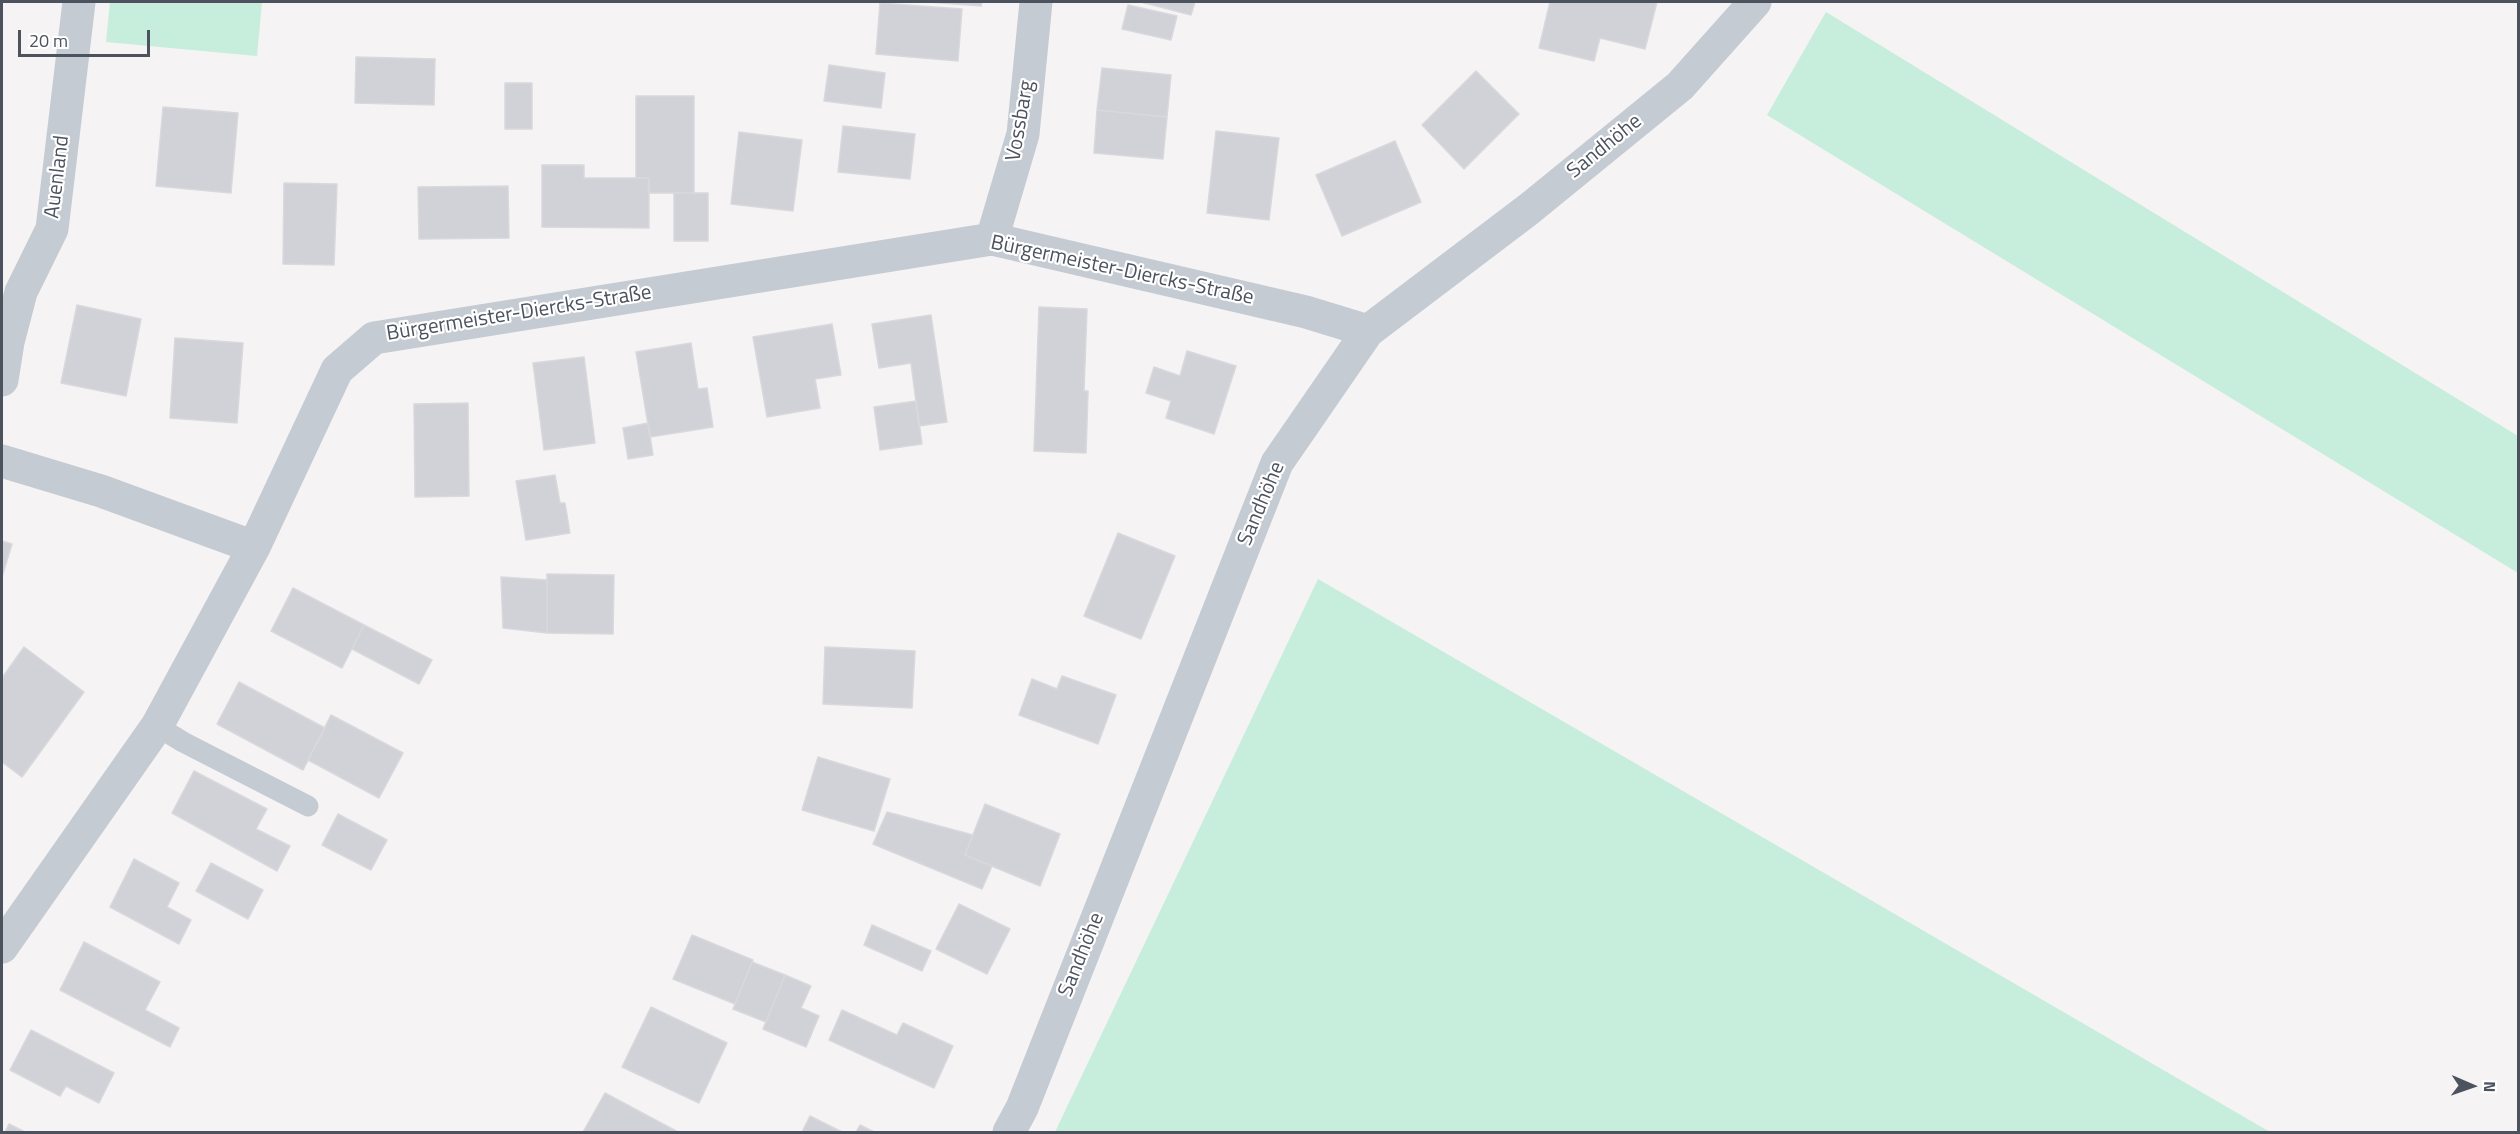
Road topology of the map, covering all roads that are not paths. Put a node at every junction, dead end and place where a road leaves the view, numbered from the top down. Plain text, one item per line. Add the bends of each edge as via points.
1 (79, 2) edge
2 (1036, 2) edge
3 (1755, 2) edge
4 (992, 239) junction
5 (1368, 331) junction
6 (2, 380) edge
7 (2, 461) edge
8 (254, 547) junction
9 (158, 726) junction
10 (308, 806) dead end
11 (2, 947) edge
12 (1009, 1132) edge

1 - 6 street, Auenland via 52,229 21,292
2 - 4 street, Vossbarg via 1023,134
3 - 5 street, Sandhöhe via 1680,86 1529,209
4 - 5 street, Bürgermeister-Diercks-Straße via 1306,312
4 - 8 street, Bürgermeister-Diercks-Straße via 374,338 337,370
5 - 12 street, Sandhöhe via 1277,463 1022,1108
7 - 8 street via 101,491
8 - 9 street, Bürgermeister-Diercks-Straße
9 - 10 lane
9 - 11 street, Bürgermeister-Diercks-Straße

